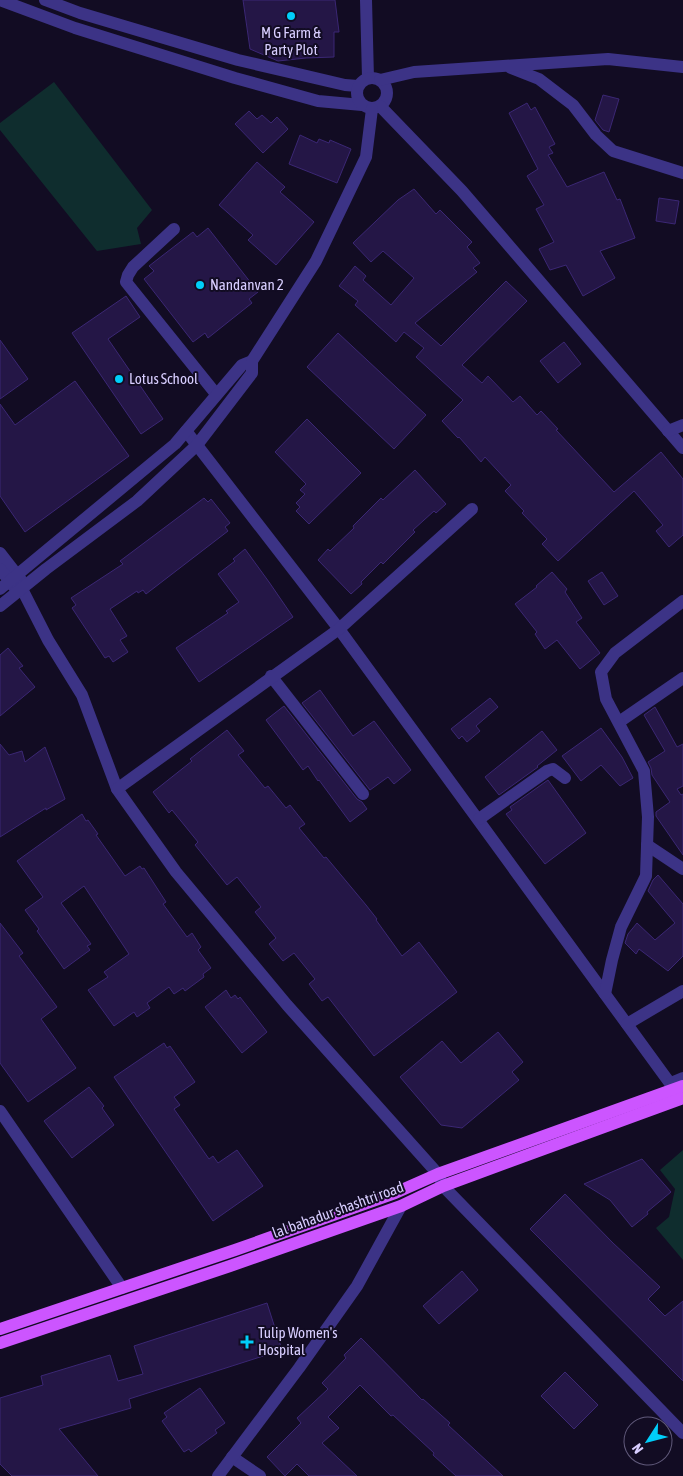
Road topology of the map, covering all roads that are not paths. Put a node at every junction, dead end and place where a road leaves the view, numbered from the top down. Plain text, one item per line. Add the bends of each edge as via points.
1 (45, 0) edge
2 (366, 0) edge
3 (2, 3) edge
4 (508, 67) junction
5 (683, 67) edge
6 (374, 79) junction
7 (358, 86) junction
8 (371, 107) junction
9 (683, 173) edge
10 (174, 229) dead end
11 (252, 362) junction
12 (216, 394) junction
13 (683, 426) edge
14 (186, 431) junction
15 (668, 431) junction
16 (197, 445) junction
17 (683, 448) edge
18 (472, 509) dead end
19 (0, 553) edge
20 (0, 569) edge
21 (9, 582) edge
22 (22, 589) junction
23 (683, 601) edge
24 (0, 606) edge
25 (339, 629) junction
26 (271, 676) junction
27 (683, 678) edge
28 (619, 722) junction
29 (565, 778) dead end
30 (117, 789) junction
31 (363, 794) dead end
32 (478, 819) junction
33 (647, 845) junction
34 (683, 868) edge
35 (683, 991) edge
36 (605, 994) junction
37 (627, 1024) junction
38 (683, 1078) edge
39 (679, 1091) edge
40 (0, 1111) edge
41 (441, 1180) junction
42 (401, 1206) junction
43 (122, 1288) junction
44 (0, 1329) edge
45 (0, 1343) edge
46 (683, 1433) edge
47 (232, 1458) junction
48 (218, 1476) edge
49 (260, 1476) edge

1 - 7 street via 238,60
2 - 6 street
3 - 8 street via 235,78 318,101
4 - 5 street via 608,59
4 - 6 street via 414,72
4 - 9 street via 539,79 573,105 613,151
6 - 7 street via 362,81
6 - 8 street via 386,86 387,93 385,101
7 - 8 street via 358,100
8 - 11 street via 366,157 316,261
8 - 15 street via 462,191
10 - 12 street via 133,267 126,282
11 - 12 street via 242,365
11 - 16 street via 252,373
12 - 14 street
13 - 15 street
14 - 16 street
14 - 21 street
15 - 17 street
16 - 22 street via 137,501
16 - 25 street
18 - 25 street
19 - 21 street
20 - 21 street
21 - 22 street
22 - 24 street
22 - 30 street via 82,695
23 - 28 street via 615,653 600,672 606,699
25 - 26 street
25 - 32 street
26 - 30 street
26 - 31 street
27 - 28 street
28 - 33 street via 644,771
29 - 32 street via 553,769 547,771
30 - 41 street via 182,880
32 - 36 street
33 - 34 street
33 - 36 street via 646,876 621,927
35 - 37 street
36 - 37 street
37 - 39 street
38 - 39 street
39 - 41 main road, lal bahadur shashtri road
40 - 43 street
41 - 42 main road, lal bahadur shashtri road
41 - 43 main road
41 - 46 street
42 - 45 main road, lal bahadur shashtri road
42 - 47 street via 357,1286
43 - 44 main road
47 - 48 street
47 - 49 street

